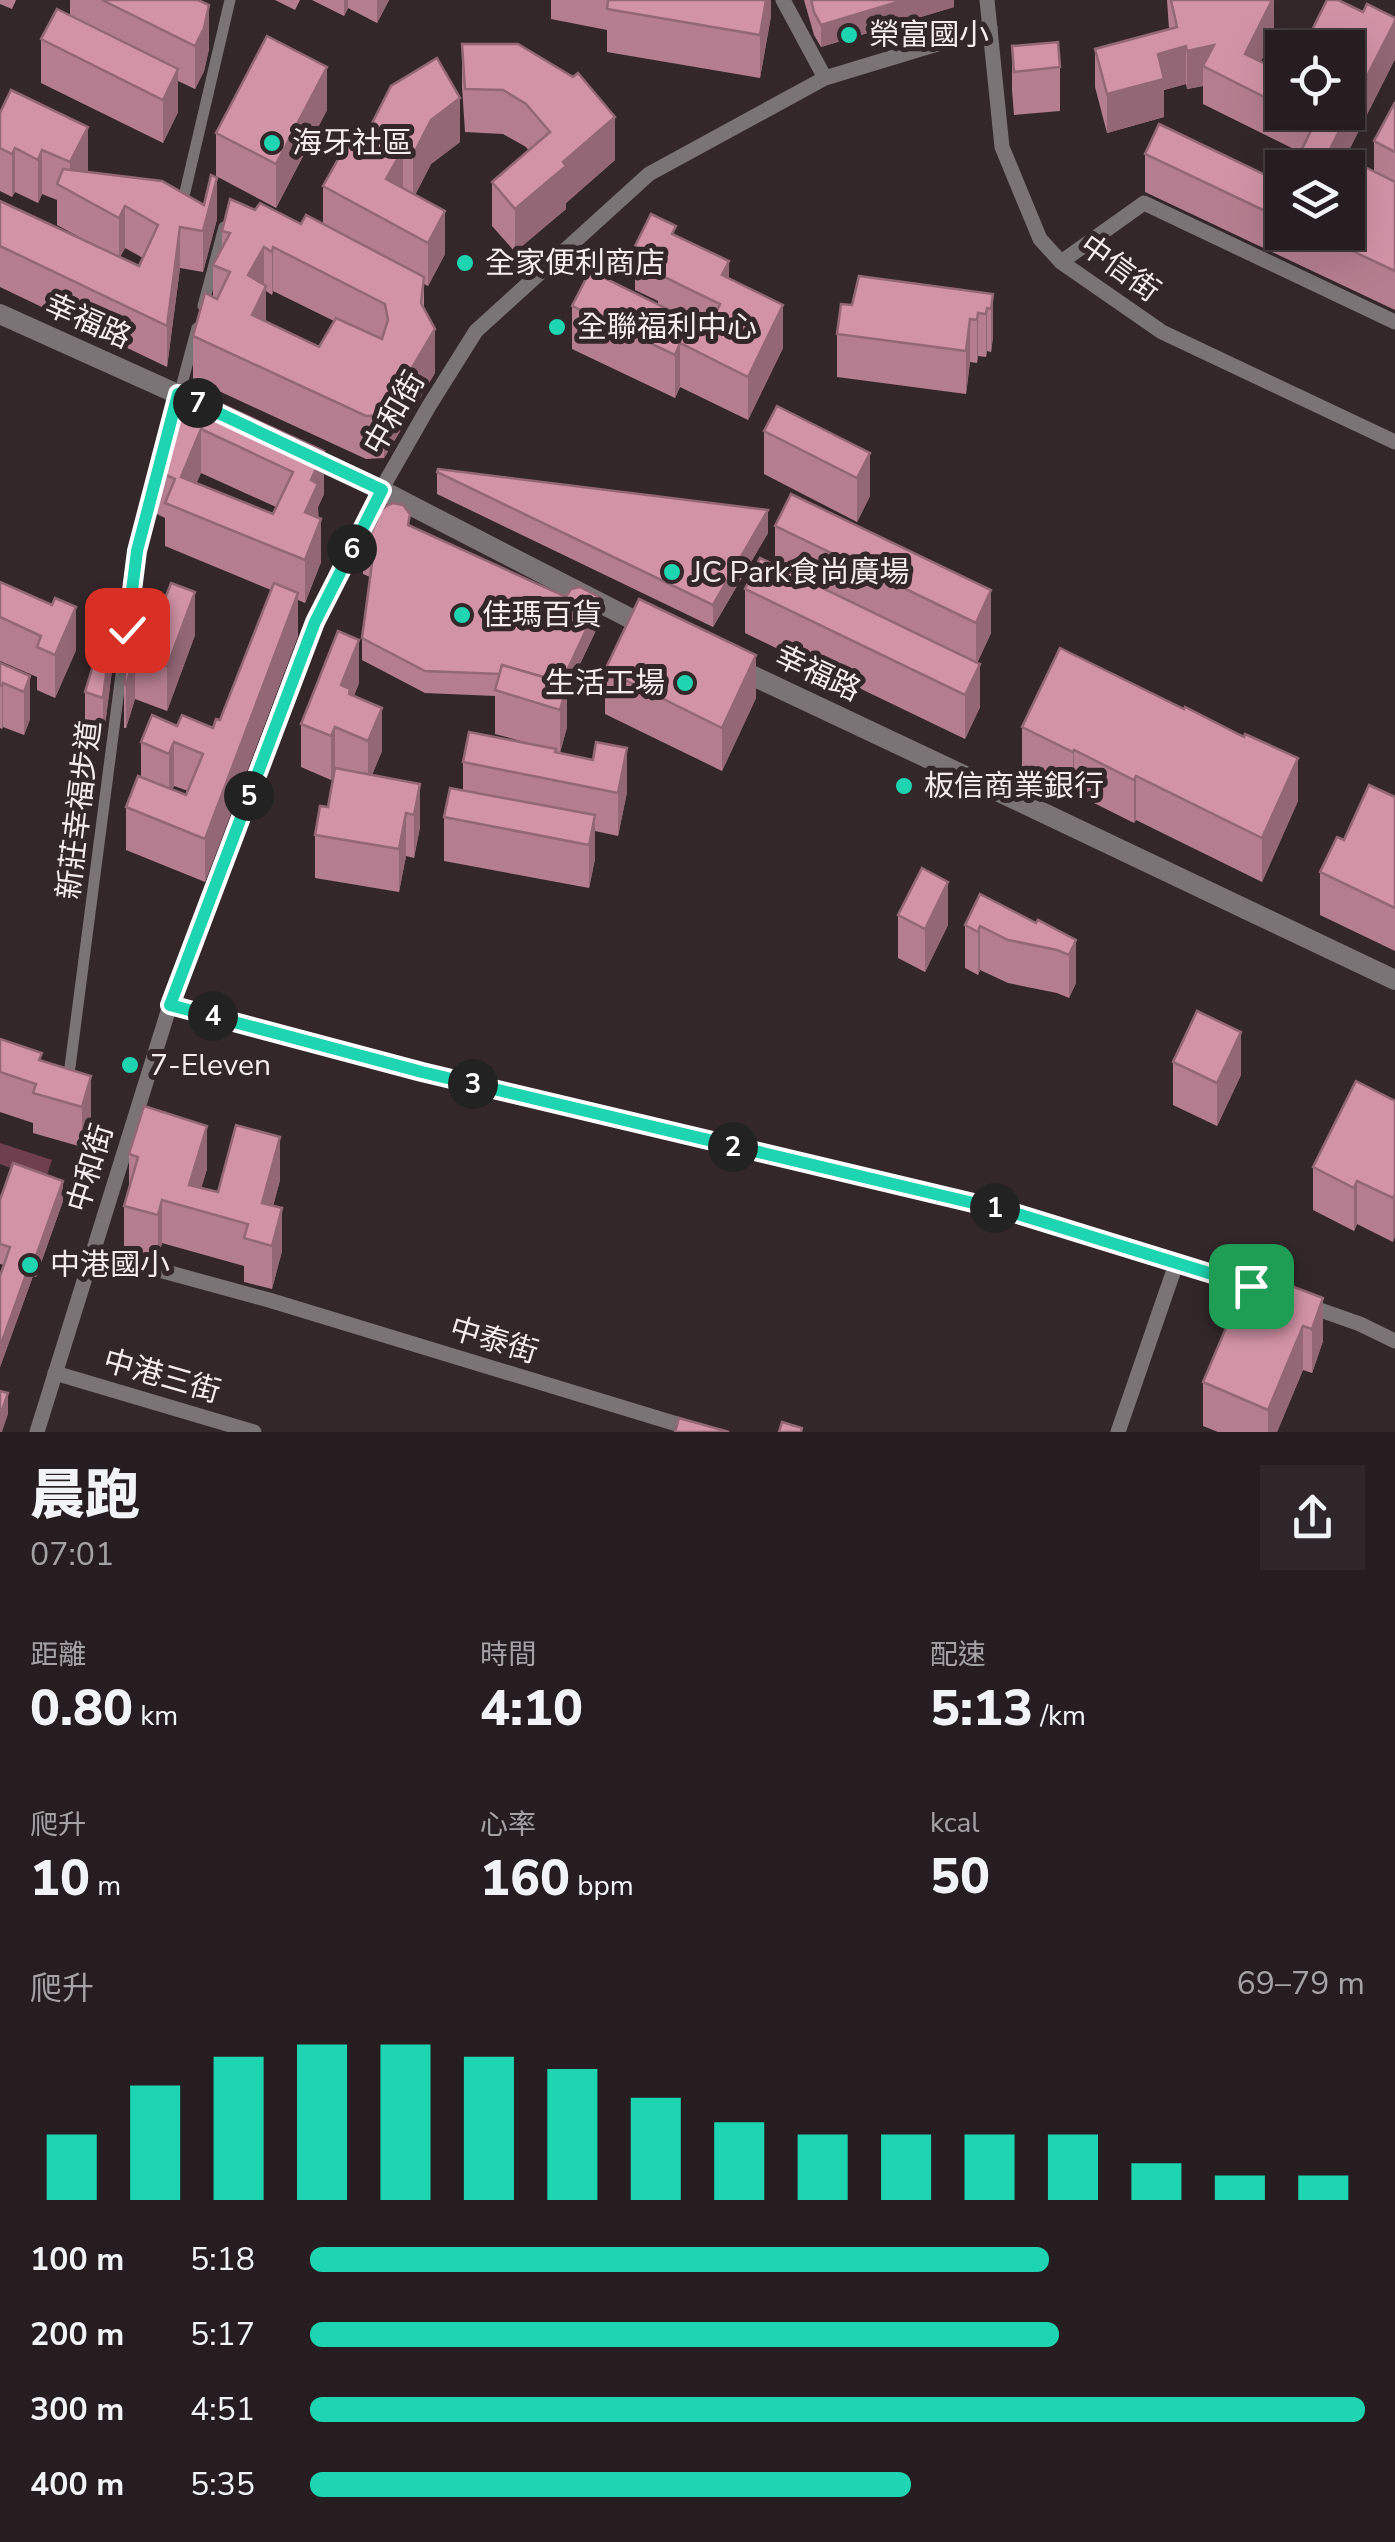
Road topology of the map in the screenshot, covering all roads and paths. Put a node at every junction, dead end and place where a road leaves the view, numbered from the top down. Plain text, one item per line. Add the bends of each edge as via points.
1 (230, 0) edge
2 (783, 0) edge
3 (987, 0) edge
4 (990, 28) junction
5 (825, 78) junction
6 (185, 192) edge
7 (229, 211) edge
8 (1061, 262) junction
9 (0, 314) edge
10 (1395, 322) edge
11 (178, 394) junction
12 (229, 418) edge
13 (280, 442) edge
14 (1395, 442) edge
15 (382, 490) junction
16 (677, 641) edge
17 (712, 657) edge
18 (1395, 980) edge
19 (170, 1005) junction
20 (70, 1067) edge
21 (92, 1252) junction
22 (1176, 1264) junction
23 (1269, 1293) edge
24 (1288, 1299) edge
25 (1395, 1341) edge
26 (55, 1373) junction
27 (36, 1432) edge
28 (254, 1432) edge
29 (703, 1432) edge
30 (1118, 1432) edge

1 - 6 street
2 - 5 street
3 - 4 street, 中信街
4 - 5 street, 中和街
4 - 8 street, 中信街 via 1002,147 1040,239
5 - 15 street, 中和街 via 649,174 476,331
7 - 11 street, 新莊幸福步道
8 - 10 street via 1144,203
8 - 14 street, 中信街 via 1162,332
9 - 11 street, 幸福路
11 - 12 street, 幸福路
11 - 20 street, 新莊幸福步道 via 137,551
13 - 15 street
15 - 16 street
15 - 19 street, 中和街 via 315,622
17 - 18 street, 幸福路
19 - 21 street, 中和街
19 - 22 street via 1011,1212
21 - 26 street, 中和街
21 - 29 street, 中泰街
22 - 23 street
22 - 30 street
24 - 25 street
26 - 27 street, 中和街
26 - 28 street, 中港三街

